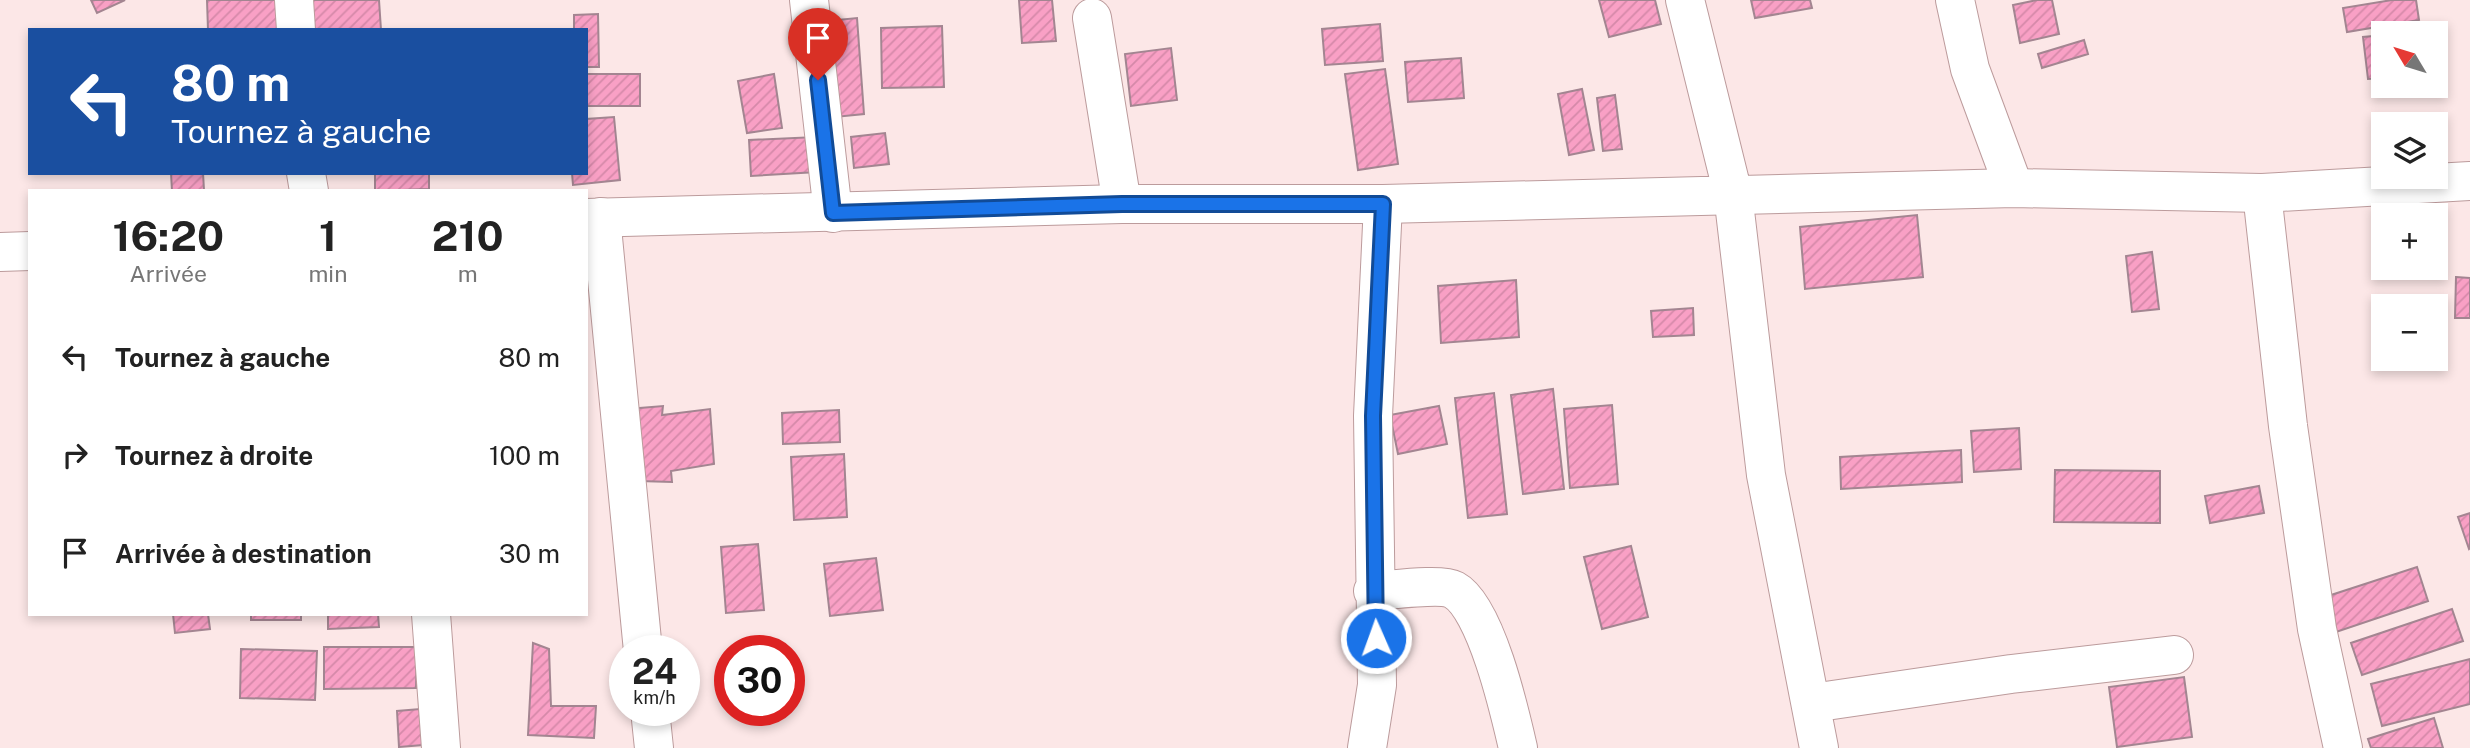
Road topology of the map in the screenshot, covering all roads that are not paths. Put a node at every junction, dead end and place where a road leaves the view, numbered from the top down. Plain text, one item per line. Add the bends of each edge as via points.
1 (295, 0) edge
2 (808, 0) edge
3 (1685, 0) edge
4 (1955, 0) edge
5 (1092, 18) dead end
6 (296, 28) edge
7 (2470, 181) edge
8 (2014, 188) junction
9 (2262, 193) junction
10 (1733, 194) junction
11 (1122, 204) junction
12 (1383, 204) junction
13 (833, 213) junction
14 (594, 217) edge
15 (28, 251) edge
16 (0, 252) edge
17 (1374, 591) junction
18 (431, 616) edge
19 (641, 635) edge
20 (2174, 655) dead end
21 (1812, 703) junction
22 (652, 726) edge
23 (441, 748) edge
24 (654, 748) edge
25 (1367, 748) edge
26 (1518, 748) edge
27 (1819, 748) edge
28 (2343, 748) edge

1 - 6 street
2 - 13 street
3 - 10 street
4 - 8 street via 1969,69
5 - 11 street
7 - 9 street
8 - 9 street
8 - 10 street
9 - 28 street via 2317,629
10 - 12 street
10 - 21 street via 1766,475
11 - 12 street
11 - 13 street
12 - 17 street via 1373,416
13 - 14 street
14 - 19 street
15 - 16 street
17 - 25 street via 1377,685
17 - 26 street via 1447,588 1460,595 1482,627
18 - 23 street
20 - 21 street
21 - 27 street
22 - 24 street

